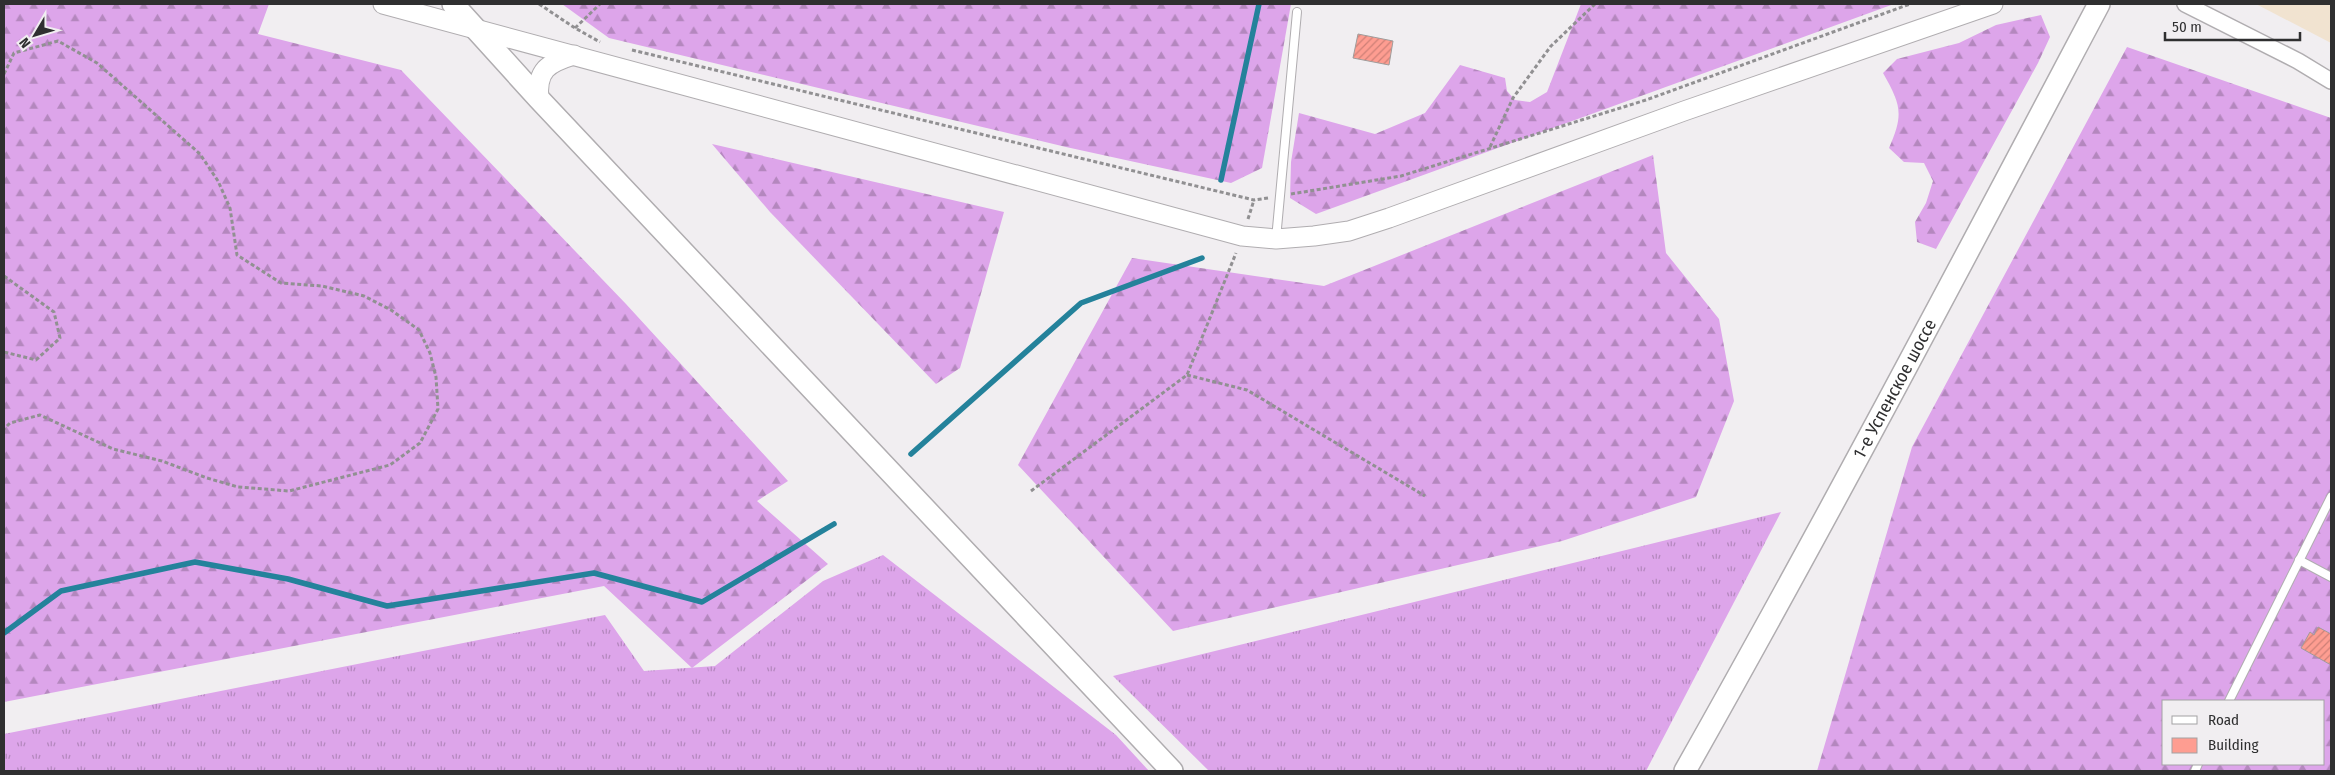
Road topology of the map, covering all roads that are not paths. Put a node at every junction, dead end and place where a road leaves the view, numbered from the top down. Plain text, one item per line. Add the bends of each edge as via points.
1 (382, 4) edge
2 (453, 4) edge
3 (1993, 4) edge
4 (2099, 4) edge
5 (2185, 4) edge
6 (1297, 12) dead end
7 (476, 29) junction
8 (574, 55) junction
9 (2331, 81) edge
10 (539, 99) junction
11 (1276, 238) junction
12 (2331, 497) edge
13 (2299, 560) junction
14 (2331, 578) edge
15 (2229, 700) edge
16 (1172, 771) edge
17 (1685, 771) edge

1 - 7 street
2 - 7 main road
3 - 11 street via 1684,110 1389,218 1349,231
4 - 17 main road, 1-е Успенское шоссе via 1878,423
5 - 9 street
6 - 11 lane
7 - 8 street
7 - 10 main road
8 - 10 street via 546,68 539,81
8 - 11 street via 1242,236
10 - 16 main road
12 - 13 lane
13 - 14 lane
13 - 15 lane

